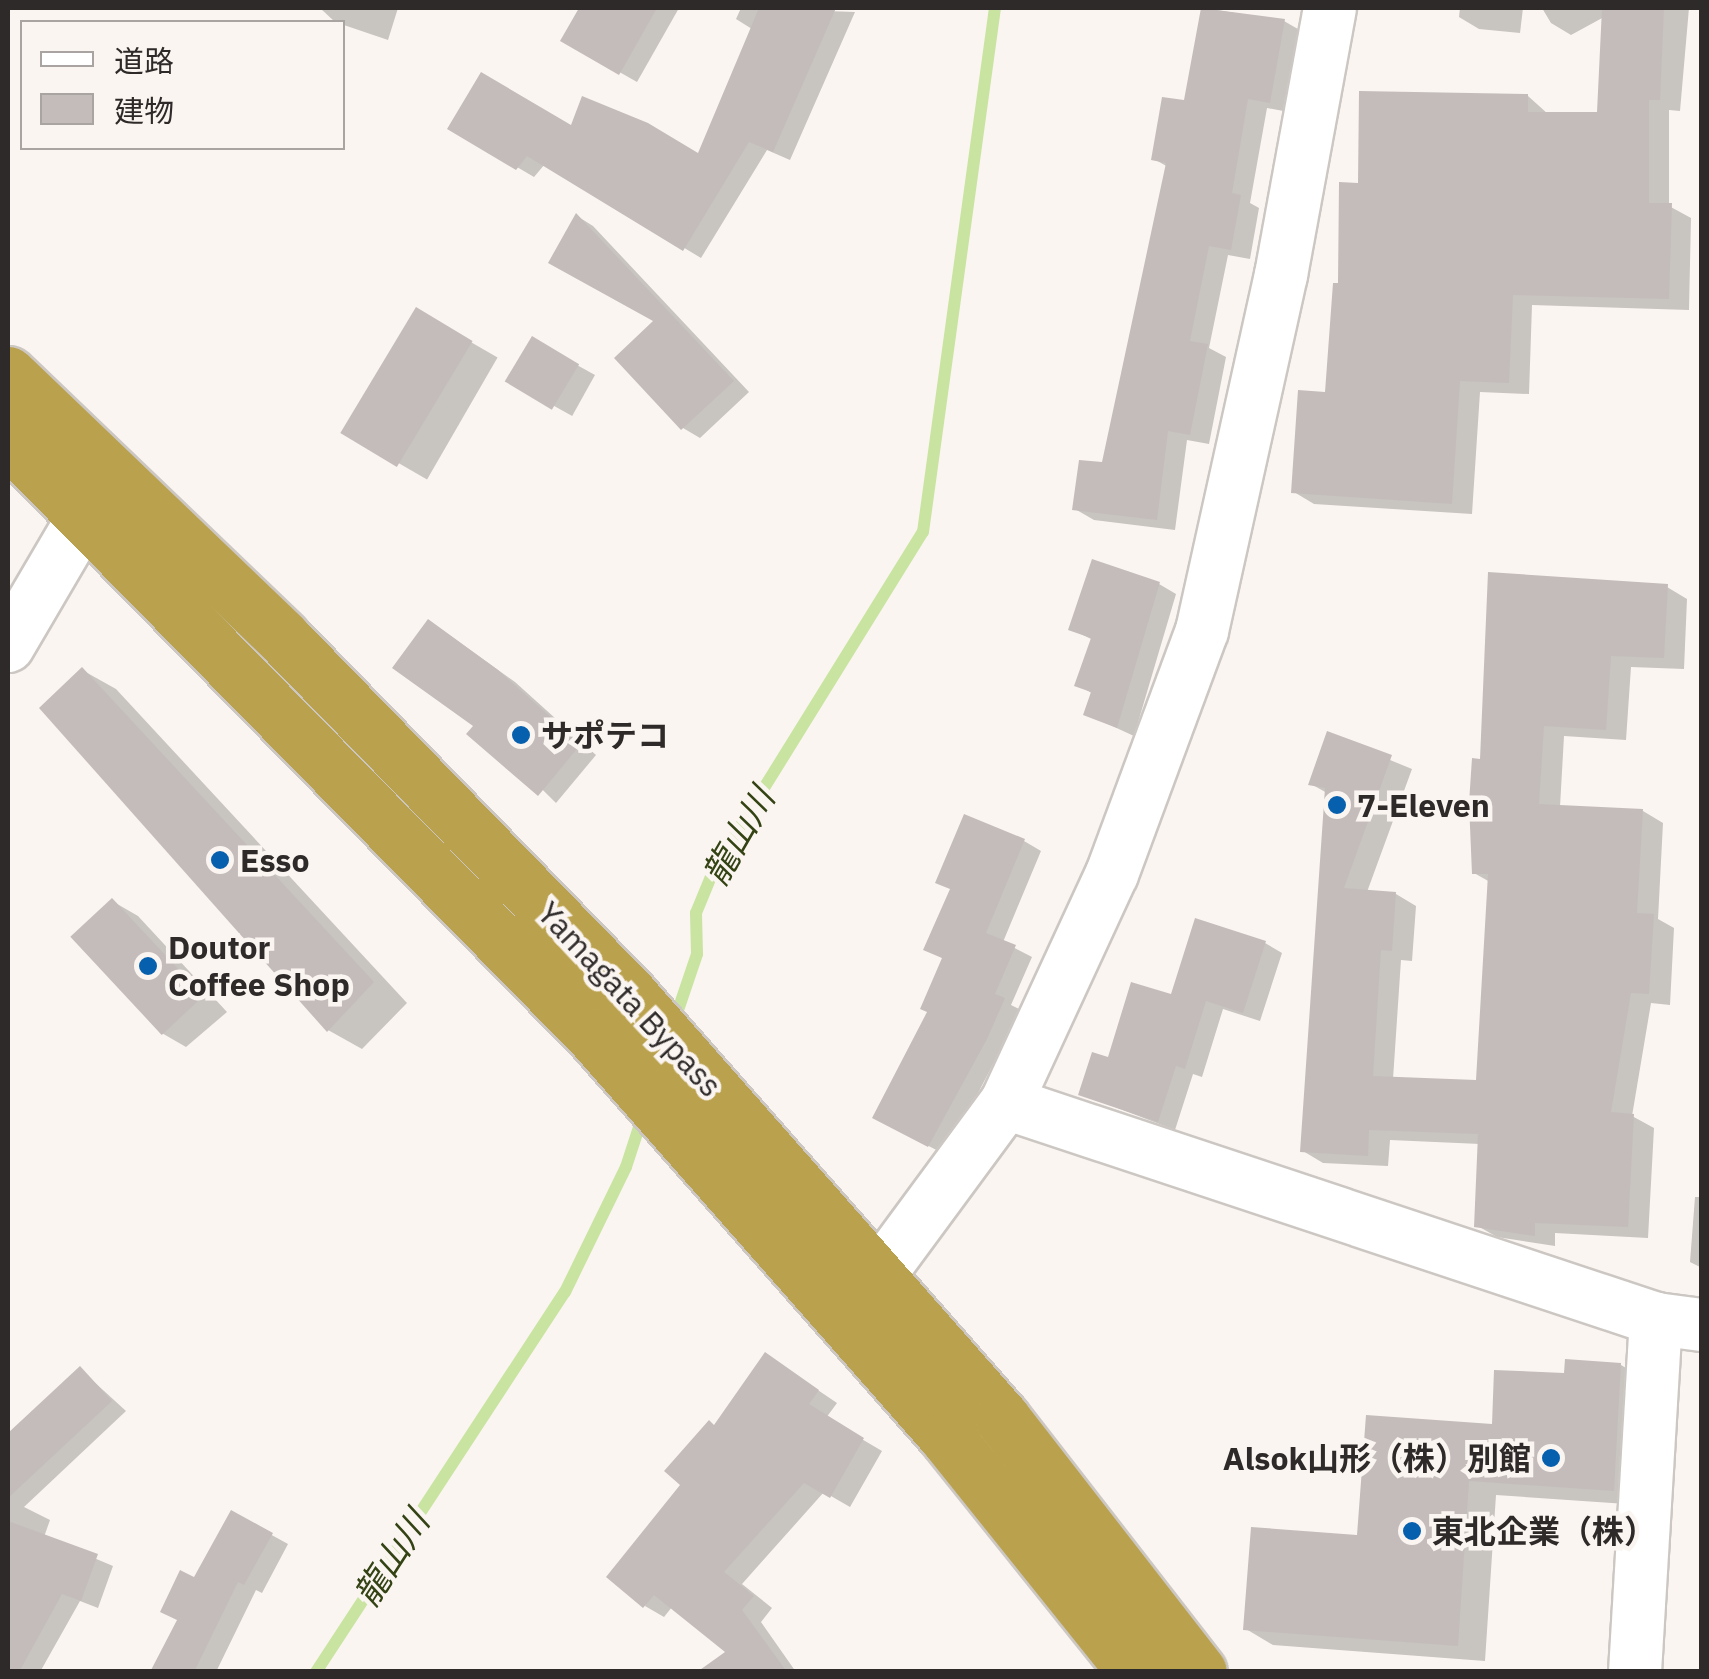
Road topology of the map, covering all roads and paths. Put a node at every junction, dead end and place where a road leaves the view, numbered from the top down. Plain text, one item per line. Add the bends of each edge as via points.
1 (1330, 8) edge
2 (8, 374) edge
3 (8, 439) edge
4 (85, 515) junction
5 (8, 646) edge
6 (1006, 1103) junction
7 (879, 1275) junction
8 (1679, 1322) edge
9 (1136, 1672) edge
10 (1199, 1672) edge
11 (1635, 1672) edge

1 - 6 street via 1273,313 1202,631 1112,874
2 - 7 highway, Yamagata Bypass via 283,638 631,996
3 - 4 highway, Yamagata Bypass
4 - 5 street
4 - 9 highway, Yamagata Bypass via 594,1036 946,1436
6 - 7 street
6 - 8 street
7 - 10 highway, Yamagata Bypass via 1002,1418
8 - 11 street

